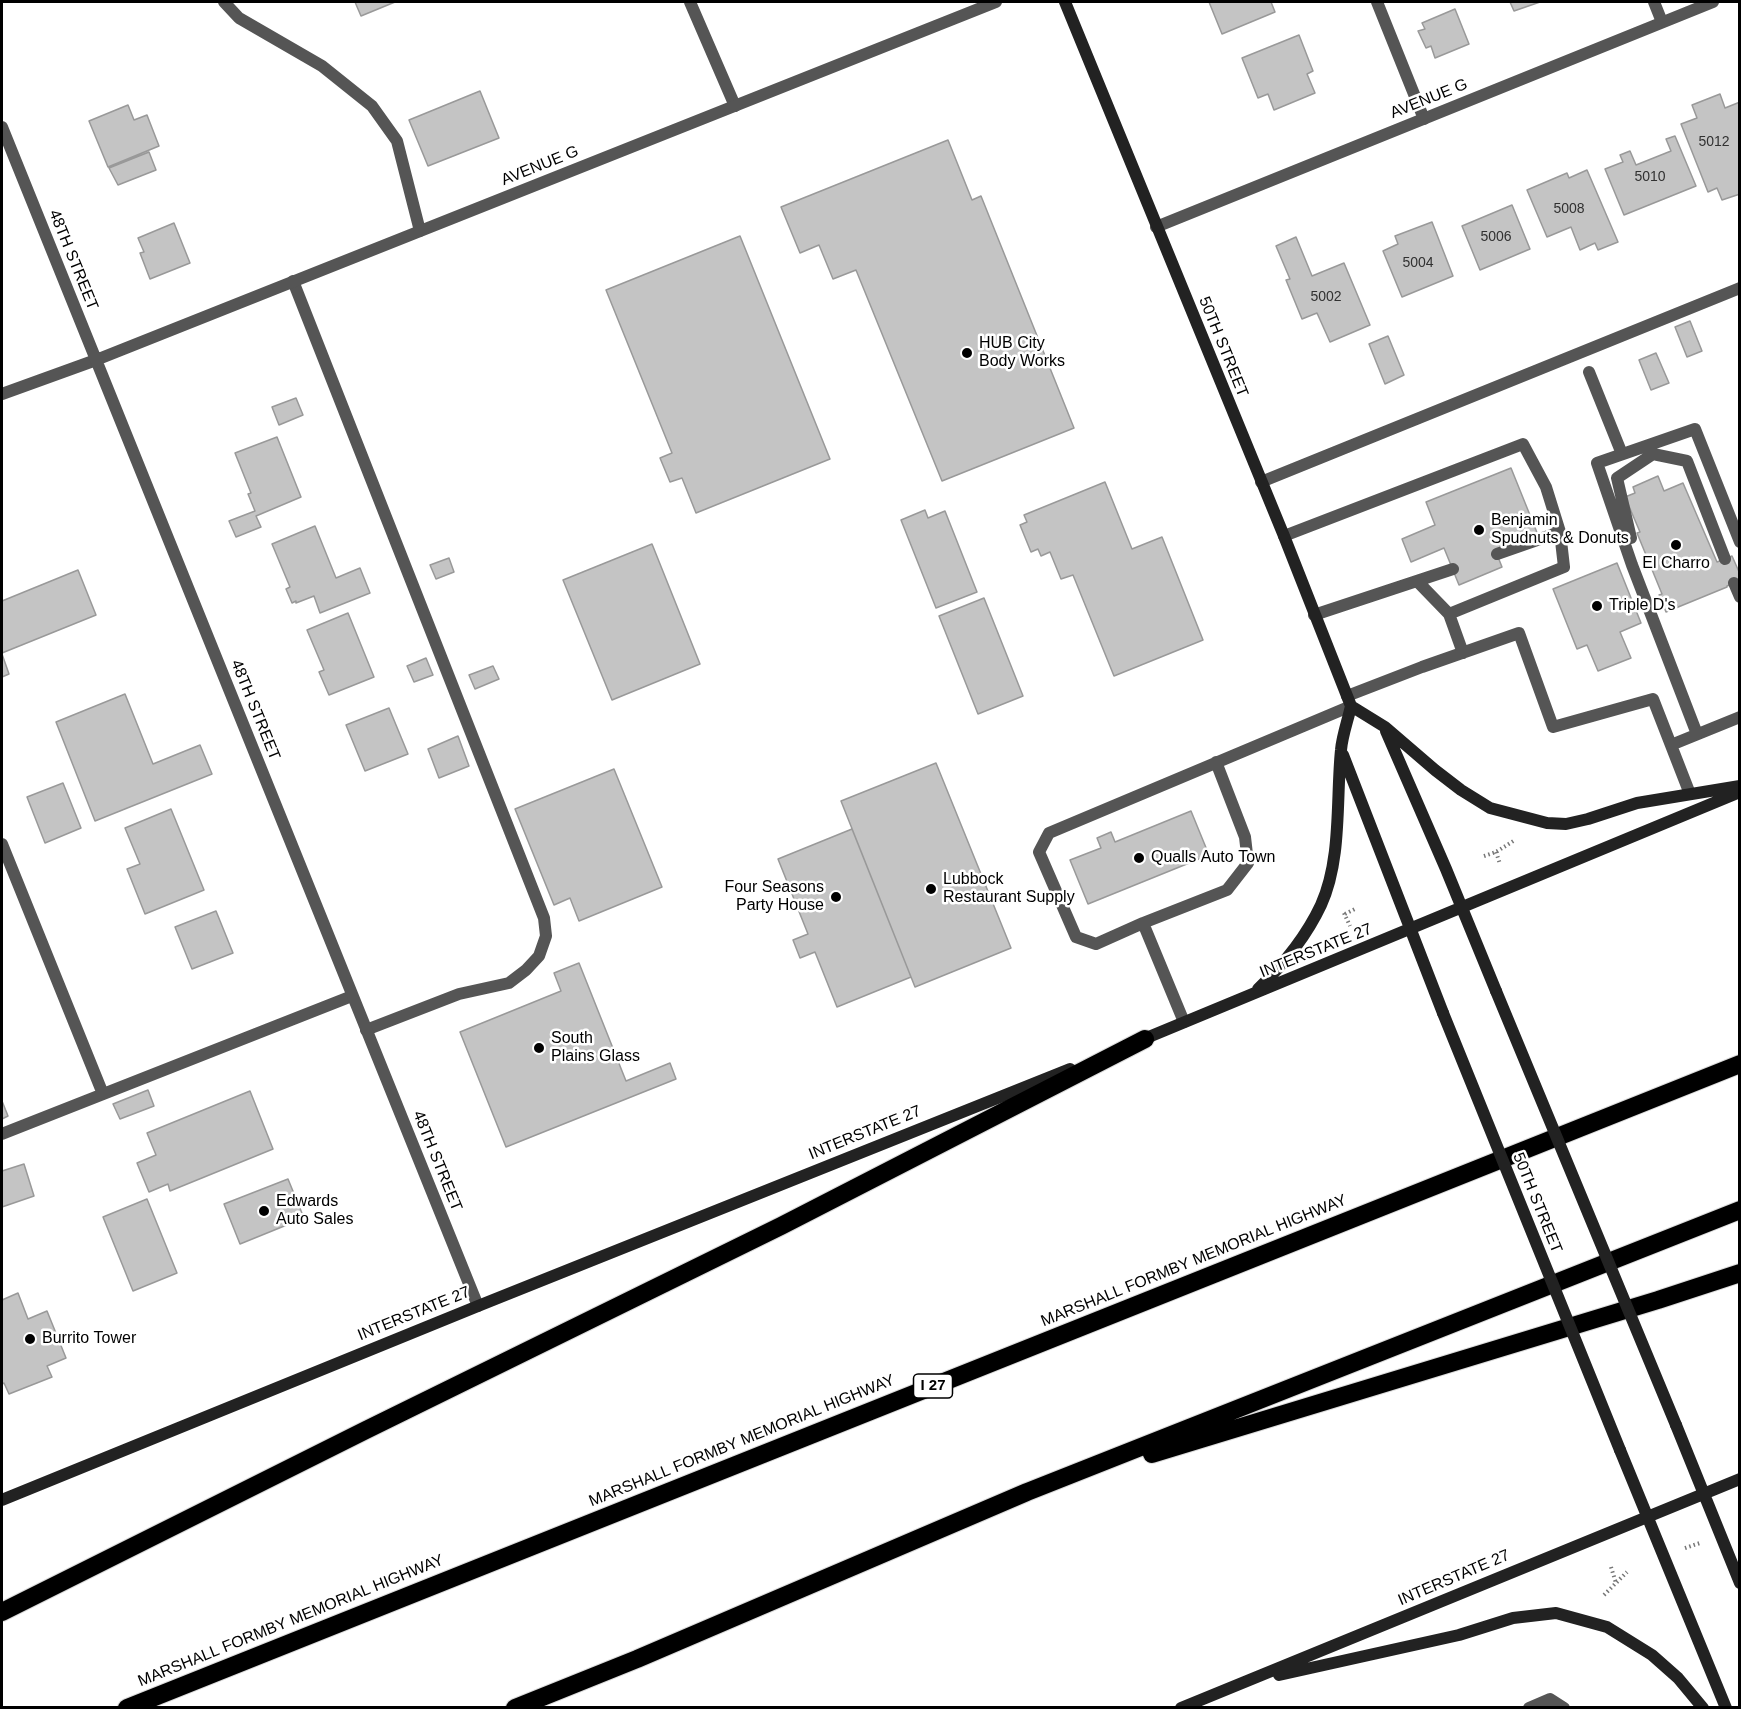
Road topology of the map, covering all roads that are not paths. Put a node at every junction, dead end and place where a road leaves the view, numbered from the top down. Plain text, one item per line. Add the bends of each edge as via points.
1 (224, 2) edge
2 (690, 2) edge
3 (996, 2) edge
4 (1065, 2) edge
5 (1377, 2) edge
6 (1654, 2) edge
7 (1713, 2) edge
8 (1662, 22) junction
9 (735, 106) junction
10 (1424, 119) junction
11 (2, 127) edge
12 (1156, 227) junction
13 (420, 231) junction
14 (293, 281) junction
15 (1740, 288) edge
16 (96, 360) junction
17 (1589, 372) dead end
18 (2, 394) edge
19 (1622, 454) junction
20 (1260, 482) junction
21 (1560, 532) junction
22 (1284, 536) junction
23 (1740, 542) edge
24 (1497, 554) dead end
25 (1725, 559) dead end
26 (1632, 565) junction
27 (1453, 569) dead end
28 (1418, 582) junction
29 (1734, 583) dead end
30 (1740, 597) edge
31 (1449, 614) junction
32 (1314, 615) junction
33 (1463, 653) junction
34 (1349, 701) junction
35 (1740, 717) edge
36 (1385, 728) junction
37 (1697, 734) junction
38 (1671, 745) junction
39 (1341, 748) junction
40 (1216, 762) junction
41 (1740, 786) edge
42 (1740, 792) edge
43 (1690, 794) junction
44 (2, 844) edge
45 (1462, 907) junction
46 (1143, 923) junction
47 (1410, 930) junction
48 (1253, 994) junction
49 (352, 996) junction
50 (1184, 1023) junction
51 (366, 1030) junction
52 (1145, 1039) junction
53 (1740, 1065) edge
54 (103, 1094) junction
55 (2, 1134) edge
56 (1740, 1210) edge
57 (1740, 1273) edge
58 (478, 1306) junction
59 (1740, 1479) edge
60 (1027, 1492) junction
61 (1704, 1493) junction
62 (2, 1500) edge
63 (1647, 1516) junction
64 (1740, 1583) edge
65 (2, 1612) edge
66 (1245, 1682) junction
67 (1209, 1702) edge
68 (127, 1707) edge
69 (515, 1707) edge
70 (1181, 1707) edge
71 (1529, 1707) edge
72 (1564, 1707) edge
73 (1703, 1707) edge
74 (1726, 1707) edge

1 - 13 street via 239,18 322,66 372,106 397,141
2 - 9 street
3 - 9 street, AVENUE G
4 - 12 main road, 50TH STREET
5 - 10 street
6 - 8 street
7 - 8 street, AVENUE G
8 - 10 street, AVENUE G
9 - 13 street, AVENUE G
10 - 12 street, AVENUE G
11 - 16 street, 48TH STREET
12 - 20 main road, 50TH STREET
13 - 14 street, AVENUE G
14 - 16 street, AVENUE G
14 - 51 street via 499,801 544,918 546,936 539,956 509,983 459,994
15 - 20 street
16 - 18 street, AVENUE G
16 - 49 street, 48TH STREET
17 - 19 street
19 - 23 street via 1695,429
19 - 26 street via 1597,463
20 - 22 main road, 50TH STREET
21 - 22 street via 1546,487 1523,444
21 - 24 street
21 - 31 street via 1564,567
22 - 32 main road, 50TH STREET
25 - 26 street via 1687,461 1653,454 1617,478 1636,553
26 - 37 street
27 - 28 street
28 - 31 street
28 - 32 street
29 - 30 street
31 - 33 street
32 - 34 main road, 50TH STREET
33 - 34 street
33 - 38 street via 1519,633 1553,727 1653,699
34 - 36 main road
34 - 39 main road
34 - 40 street
35 - 37 street
36 - 43 main road via 1461,790 1490,808 1547,823 1566,824 1636,803
36 - 45 main road
37 - 38 street
38 - 43 street
39 - 47 main road, 50TH STREET
39 - 48 main road via 1336,842 1321,904 1297,946
40 - 46 street via 1245,837 1248,863 1227,890
40 - 46 street via 1049,833 1039,852 1076,938 1096,944
41 - 43 main road
42 - 45 main road, INTERSTATE 27
44 - 54 street
45 - 47 main road, INTERSTATE 27
45 - 61 main road, bridge
46 - 50 street
47 - 48 main road, INTERSTATE 27
47 - 63 main road, 50TH STREET, bridge
48 - 50 main road, INTERSTATE 27
49 - 51 street, 48TH STREET
49 - 54 street
50 - 52 main road, INTERSTATE 27
51 - 58 street, 48TH STREET
52 - 58 main road, INTERSTATE 27
52 - 65 highway via 781,1226
53 - 68 highway, MARSHALL FORMBY MEMORIAL HIGHWAY / I 27
54 - 55 street
56 - 60 highway
57 - 60 highway
58 - 62 main road, INTERSTATE 27
59 - 61 main road, INTERSTATE 27
60 - 69 highway
61 - 63 main road, INTERSTATE 27
61 - 64 main road
63 - 66 main road, INTERSTATE 27
63 - 74 main road, 50TH STREET
66 - 67 main road, INTERSTATE 27
66 - 73 main road via 1459,1635 1513,1618 1556,1612 1607,1627 1643,1650 1678,1678
67 - 70 main road, INTERSTATE 27
71 - 72 street via 1550,1699

